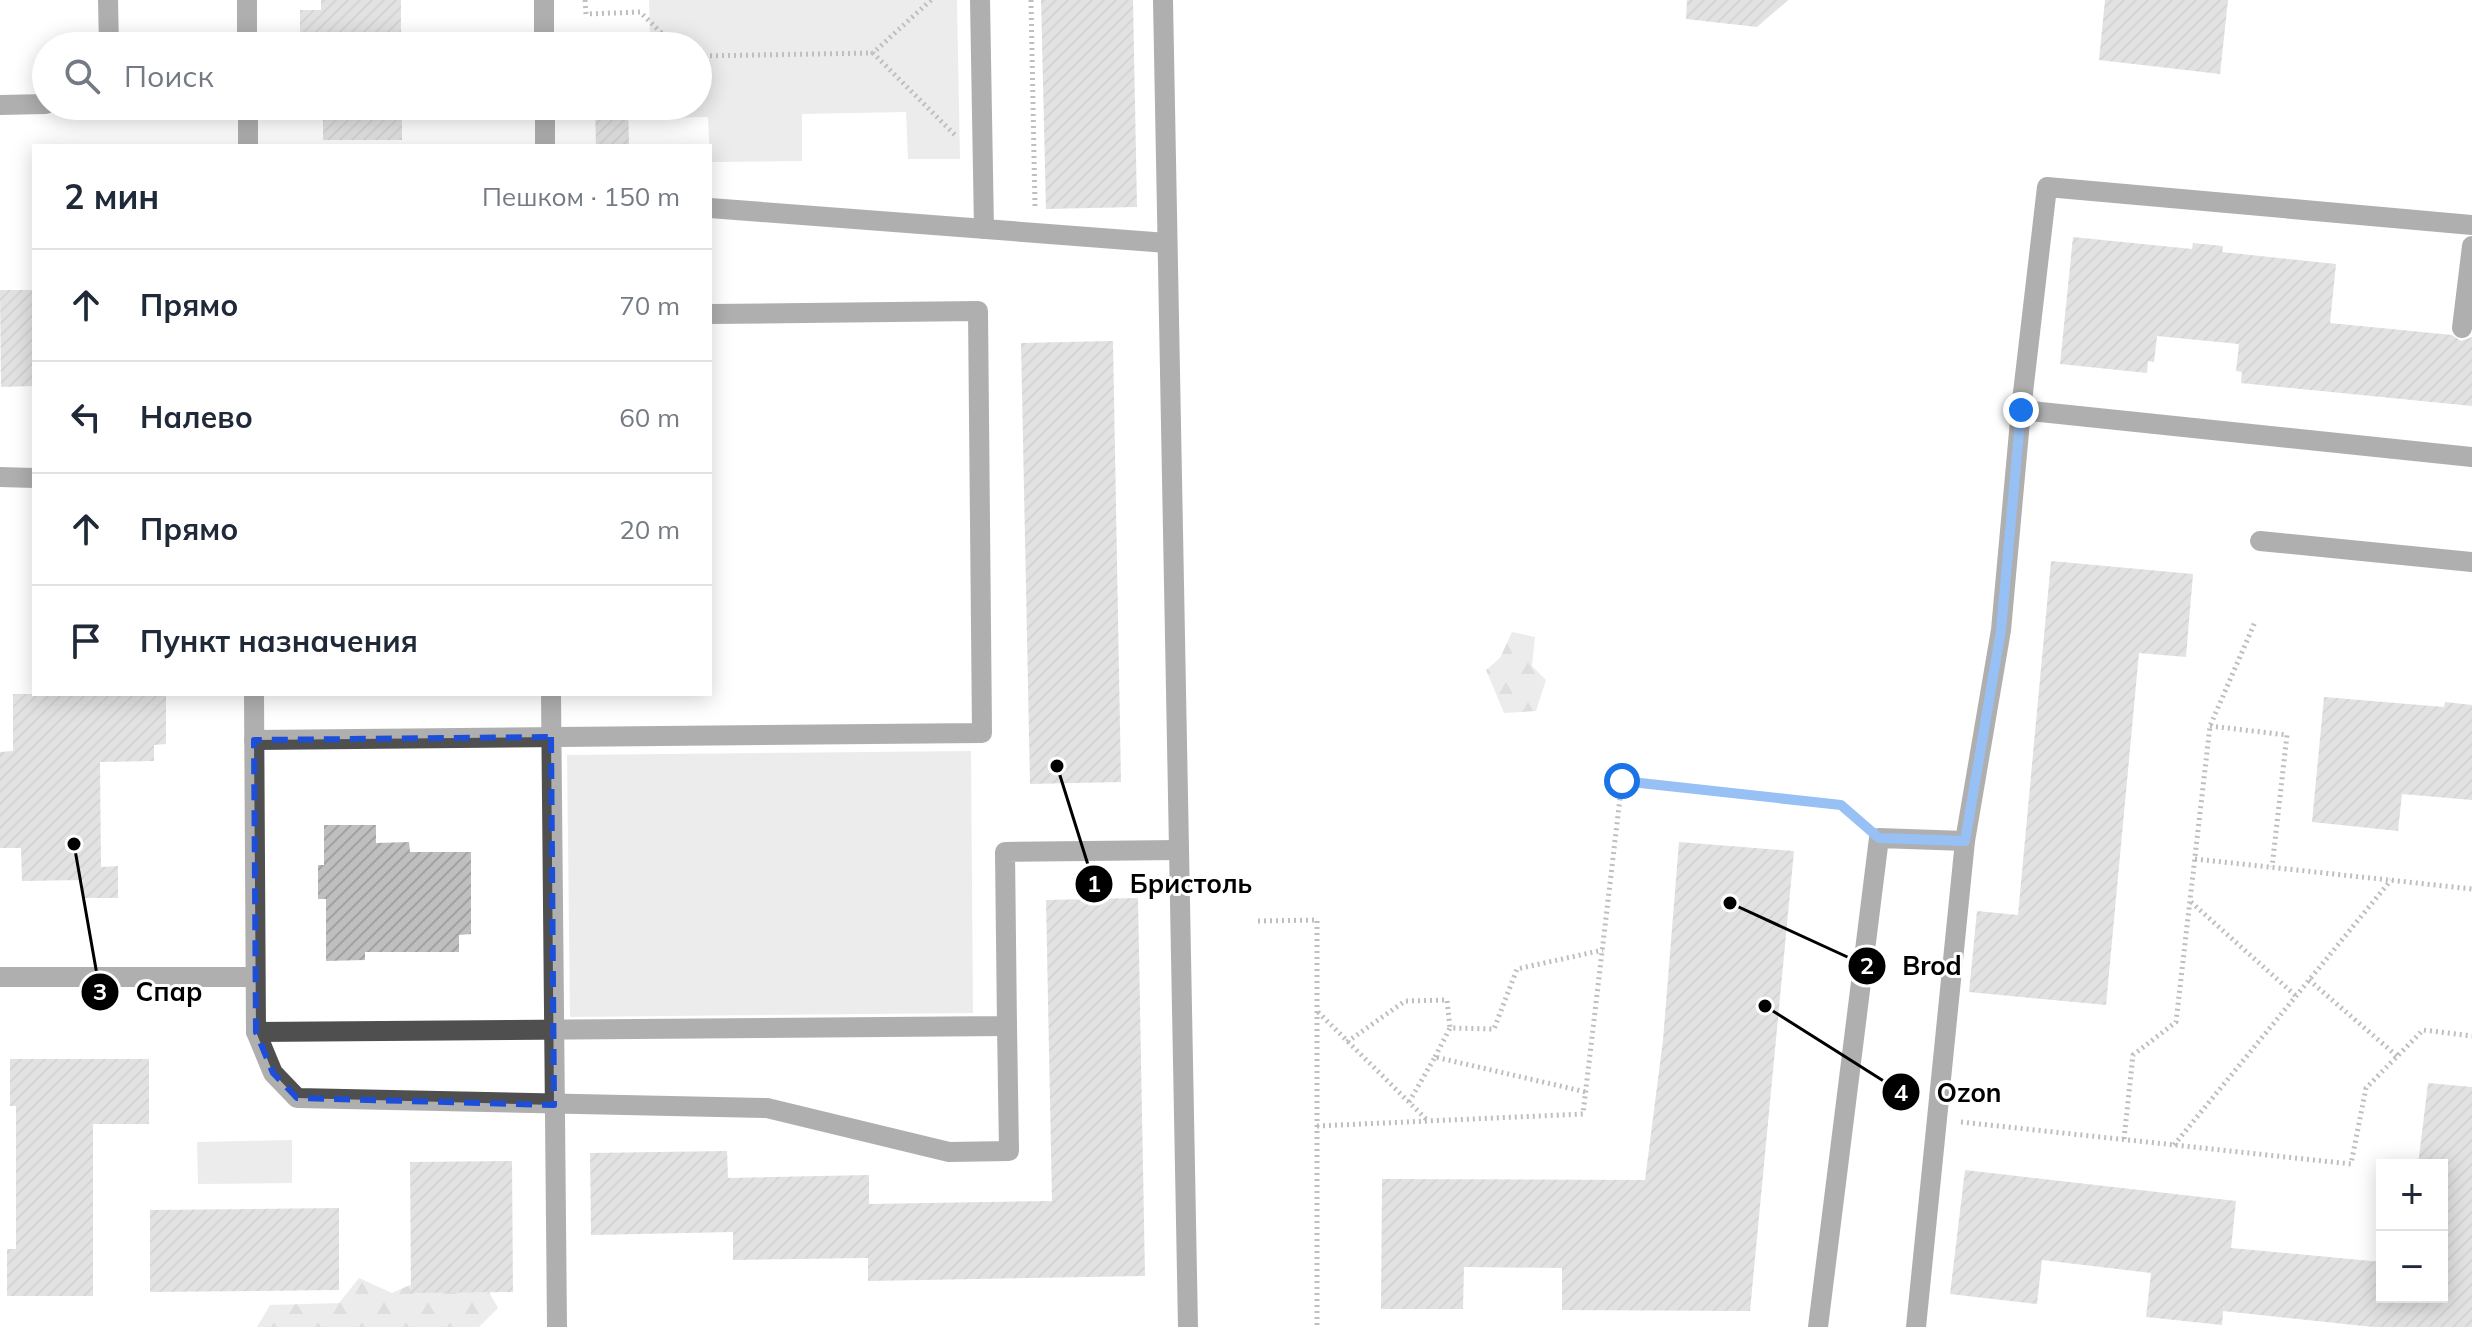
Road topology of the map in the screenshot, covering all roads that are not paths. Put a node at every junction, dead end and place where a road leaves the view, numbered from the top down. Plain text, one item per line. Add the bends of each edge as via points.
1 (108, 0) edge
2 (247, 0) edge
3 (544, 0) edge
4 (980, 0) edge
5 (1163, 0) edge
6 (109, 32) edge
7 (247, 32) edge
8 (544, 32) edge
9 (32, 104) edge
10 (0, 105) edge
11 (248, 120) edge
12 (545, 120) edge
13 (248, 144) edge
14 (545, 144) edge
15 (712, 208) edge
16 (2472, 225) edge
17 (984, 229) junction
18 (1167, 243) junction
19 (2472, 246) edge
20 (712, 314) edge
21 (2462, 328) dead end
22 (2021, 410) junction
23 (2472, 457) edge
24 (0, 477) edge
25 (32, 478) edge
26 (2260, 541) dead end
27 (2472, 562) edge
28 (254, 696) edge
29 (551, 696) edge
30 (551, 737) junction
31 (254, 740) junction
32 (1965, 841) junction
33 (1179, 850) junction
34 (0, 977) edge
35 (255, 977) junction
36 (1007, 1026) junction
37 (554, 1030) junction
38 (256, 1032) junction
39 (554, 1105) junction
40 (557, 1327) edge
41 (1188, 1327) edge
42 (1818, 1327) edge
43 (1916, 1327) edge

1 - 6 street
2 - 7 street
3 - 8 street
4 - 17 street
5 - 18 street
9 - 10 street
11 - 13 street
12 - 14 street
15 - 17 street
16 - 22 street via 2047,187
17 - 18 street
18 - 33 street
19 - 21 street
20 - 30 street via 978,311 982,733
22 - 23 street
22 - 32 street via 2001,630
24 - 25 street
26 - 27 street
28 - 31 street
29 - 30 street
30 - 31 street
30 - 37 street
31 - 35 street
32 - 42 street via 1879,838
32 - 43 street
33 - 36 street via 1005,852
33 - 41 street
34 - 35 street
35 - 38 street
36 - 37 street
36 - 39 street via 1009,1151 949,1152 767,1108
37 - 38 street
37 - 39 street
38 - 39 street via 273,1073 297,1098
39 - 40 street

